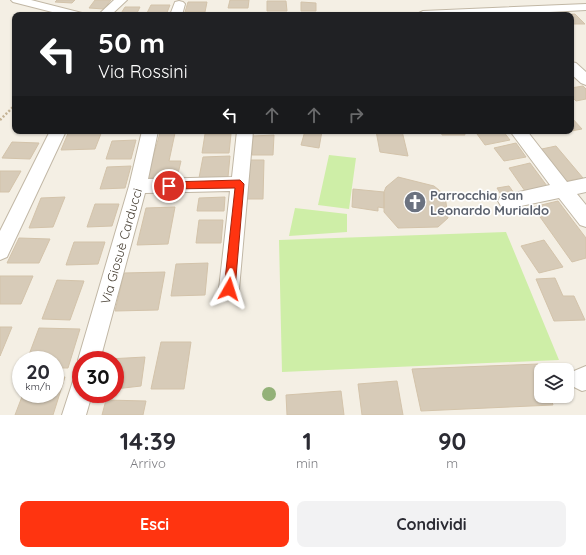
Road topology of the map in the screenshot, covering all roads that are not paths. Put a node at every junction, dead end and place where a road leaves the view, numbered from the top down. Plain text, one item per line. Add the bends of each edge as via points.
1 (17, 0) edge
2 (121, 0) edge
3 (586, 7) edge
4 (66, 12) edge
5 (107, 12) edge
6 (528, 12) edge
7 (574, 69) edge
8 (586, 80) edge
9 (574, 82) edge
10 (57, 134) edge
11 (149, 134) edge
12 (245, 134) edge
13 (520, 134) edge
14 (240, 184) junction
15 (586, 185) edge
16 (138, 186) junction
17 (564, 190) junction
18 (507, 201) dead end
19 (586, 219) edge
20 (0, 251) edge
21 (229, 289) dead end
22 (92, 351) edge
23 (77, 403) edge
24 (74, 415) edge

1 - 4 street
2 - 5 street
3 - 6 street
7 - 8 street
8 - 9 street
10 - 20 street
11 - 16 street, Via Giosuè Carducci
12 - 14 street
13 - 17 street
14 - 16 street
14 - 21 street
15 - 17 street
16 - 22 street, Via Giosuè Carducci
17 - 18 street
17 - 19 street
23 - 24 street

